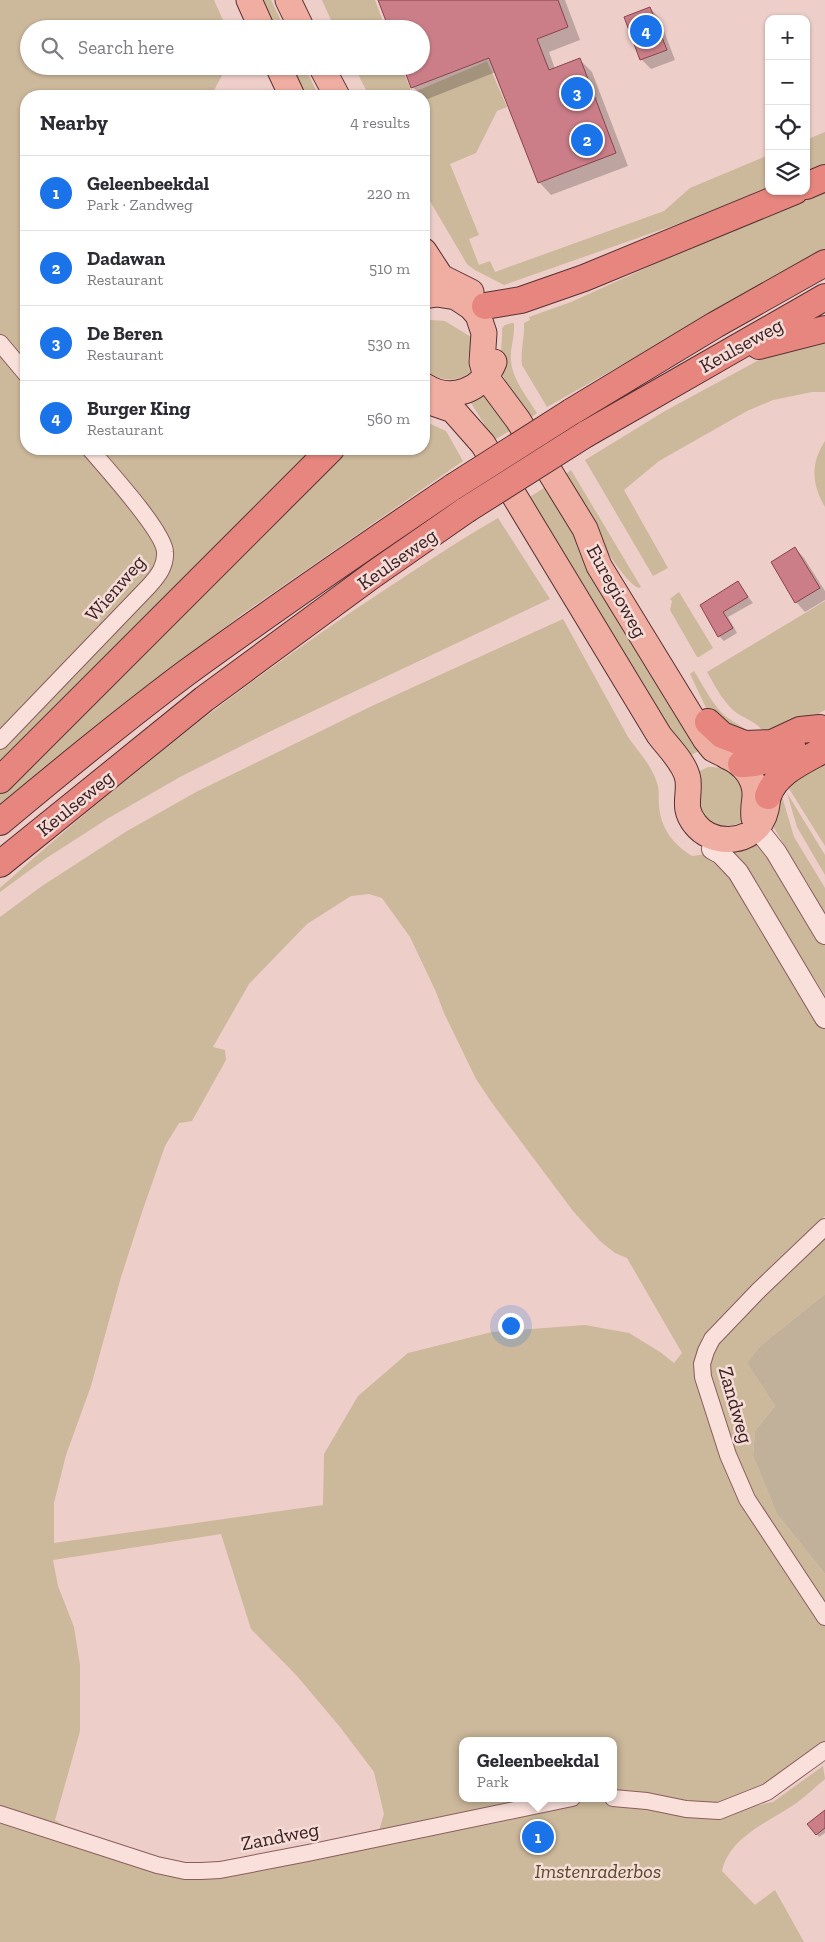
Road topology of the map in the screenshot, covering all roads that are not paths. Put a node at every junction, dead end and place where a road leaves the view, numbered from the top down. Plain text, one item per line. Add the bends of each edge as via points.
1 (249, 0) edge
2 (275, 0) edge
3 (288, 0) edge
4 (297, 0) edge
5 (258, 20) edge
6 (285, 20) edge
7 (298, 20) edge
8 (305, 20) edge
9 (282, 75) edge
10 (312, 75) edge
11 (326, 75) edge
12 (289, 90) edge
13 (320, 90) edge
14 (334, 90) edge
15 (825, 178) edge
16 (810, 184) edge
17 (785, 195) edge
18 (430, 260) edge
19 (825, 263) edge
20 (430, 281) edge
21 (825, 297) edge
22 (467, 304) edge
23 (430, 308) edge
24 (825, 329) edge
25 (0, 343) edge
26 (715, 359) junction
27 (20, 367) edge
28 (490, 370) junction
29 (434, 396) edge
30 (95, 455) edge
31 (325, 455) edge
32 (585, 529) junction
33 (708, 722) joint
34 (823, 734) edge
35 (0, 741) edge
36 (733, 760) junction
37 (680, 776) junction
38 (0, 780) edge
39 (763, 813) junction
40 (0, 822) edge
41 (712, 849) joint
42 (0, 864) edge
43 (825, 934) edge
44 (825, 1018) edge
45 (825, 1227) edge
46 (825, 1617) edge
47 (825, 1750) edge
48 (617, 1798) edge
49 (553, 1802) edge
50 (0, 1814) edge

1 - 5 main road
2 - 6 main road
3 - 7 main road
4 - 8 main road
9 - 12 main road
10 - 13 main road
11 - 14 main road
15 - 16 highway
17 - 22 highway via 584,278 544,307
18 - 22 main road
19 - 40 highway, Keulseweg, bridge via 715,325 453,487 186,674 96,742
20 - 22 main road
21 - 26 highway, Keulseweg
22 - 23 main road via 475,325 448,308
22 - 28 main road via 498,344
24 - 26 highway
25 - 27 street
26 - 42 highway, Keulseweg, bridge via 586,434 466,510 374,574 204,699
28 - 29 main road via 467,391
28 - 32 main road, Euregioweg via 496,373 518,420
29 - 37 main road, Euregioweg via 453,410 483,444 659,735
30 - 35 street, Wienweg via 161,539 165,551 162,568 150,586
31 - 38 highway
32 - 33 main road via 608,560
32 - 36 main road, Euregioweg via 599,566 705,739
33 - 34 highway via 722,735 745,744 772,743 800,730
34 - 36 highway via 767,760 751,764
34 - 39 highway via 774,783
36 - 37 main road via 707,755 690,763
36 - 39 main road, Euregioweg via 748,773 754,784 752,809
37 - 39 main road via 688,780 687,807 694,823 716,838 733,839 750,833
37 - 41 main road via 673,804 679,824 692,840
39 - 43 street via 776,852
41 - 44 street via 722,854 738,872
45 - 46 street, Zandweg via 712,1339 702,1364 703,1378 728,1455 747,1499
47 - 48 street via 767,1792 719,1810 686,1809
49 - 50 street, Zandweg via 220,1870 201,1871 157,1865

